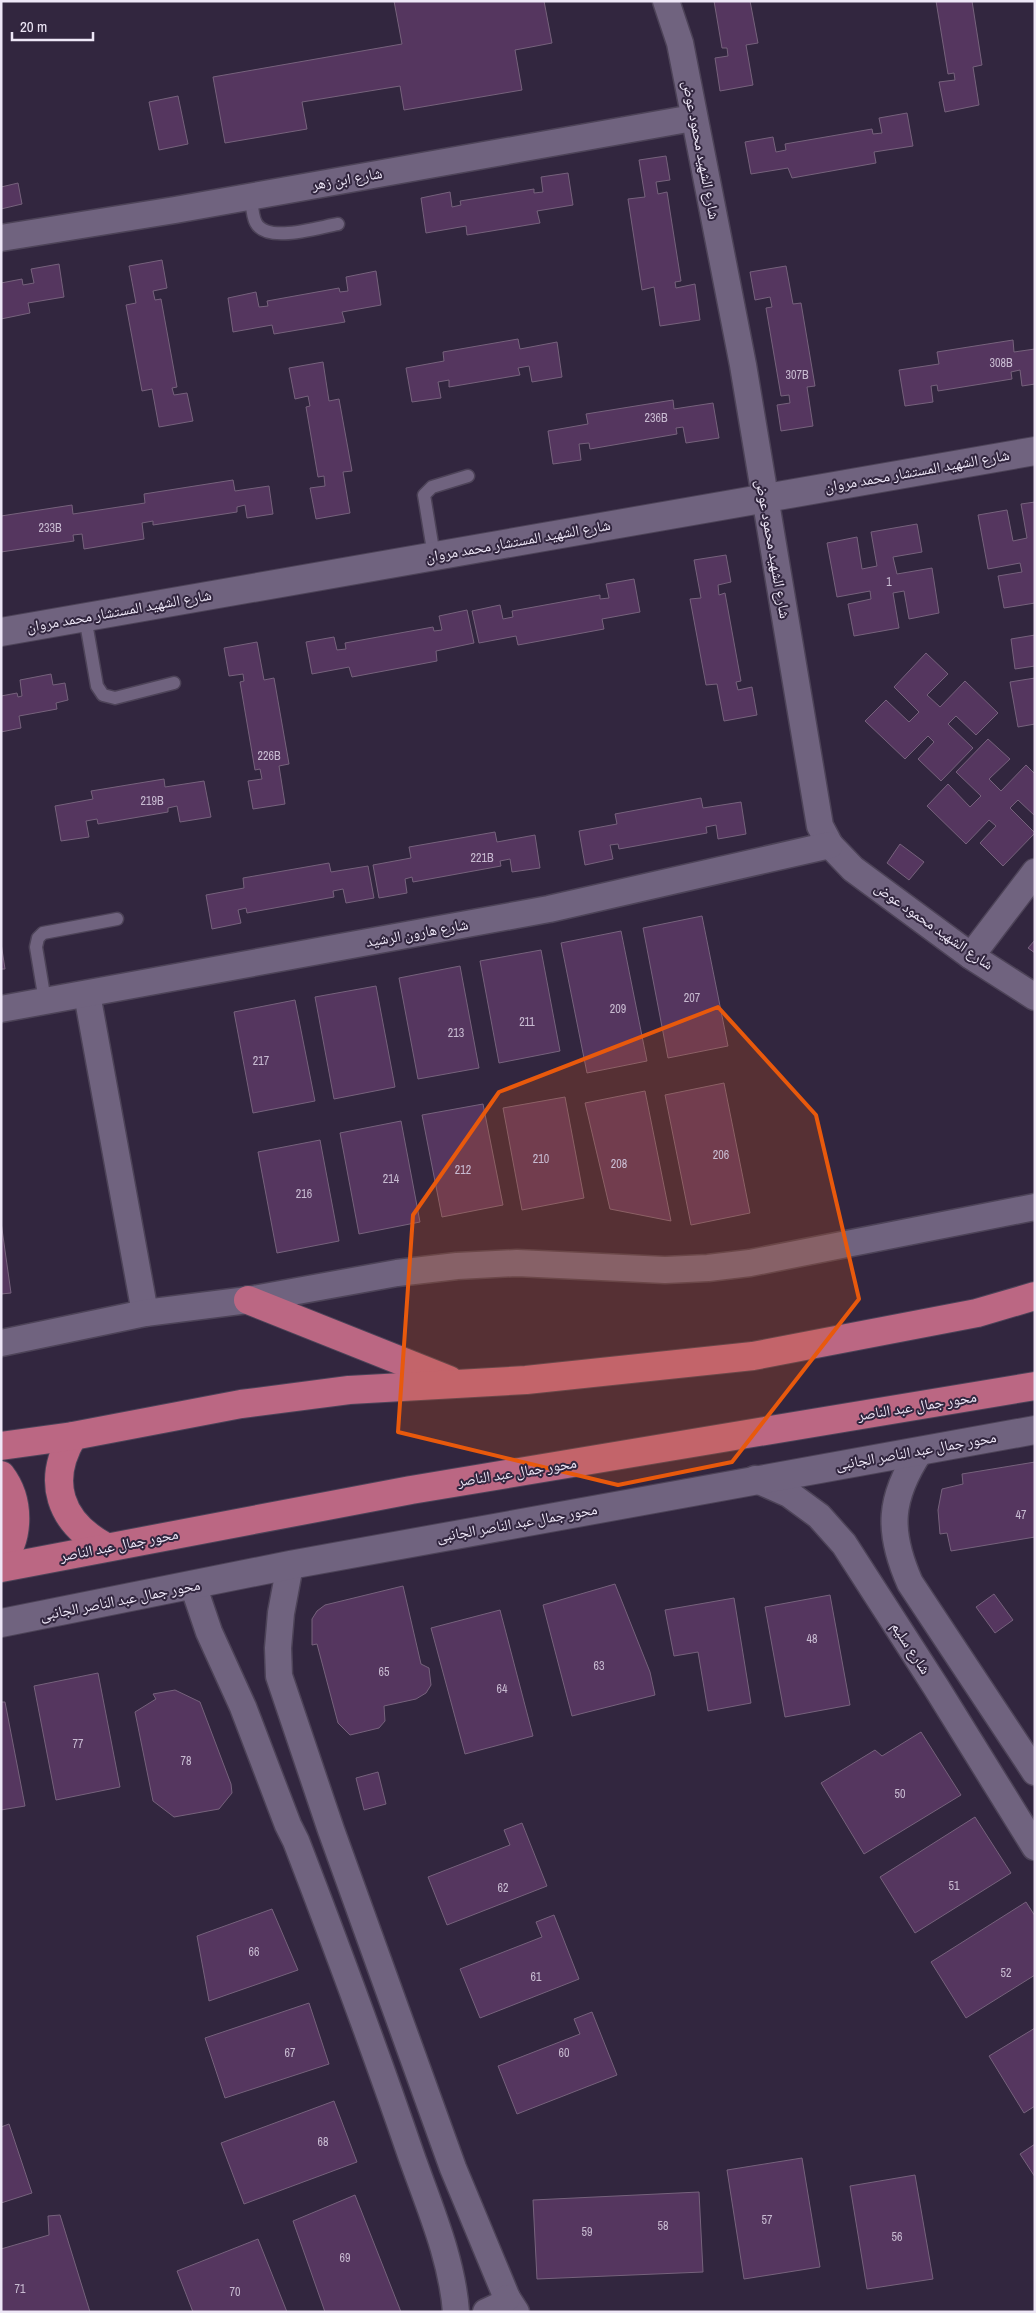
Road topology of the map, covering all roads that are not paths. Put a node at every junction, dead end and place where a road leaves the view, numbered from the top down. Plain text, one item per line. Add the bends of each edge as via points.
1 (666, 1) edge
2 (693, 118) junction
3 (251, 196) junction
4 (338, 224) dead end
5 (1, 238) edge
6 (1035, 451) edge
7 (468, 476) dead end
8 (764, 498) junction
9 (434, 556) junction
10 (85, 617) junction
11 (1, 632) edge
12 (174, 683) dead end
13 (830, 845) junction
14 (1035, 872) edge
15 (117, 919) dead end
16 (971, 956) junction
17 (87, 994) junction
18 (1035, 997) edge
19 (45, 1001) junction
20 (1, 1009) edge
21 (1035, 1207) edge
22 (1035, 1296) edge
23 (248, 1300) junction
24 (145, 1313) junction
25 (1, 1343) edge
26 (457, 1384) junction
27 (1035, 1386) edge
28 (1035, 1430) edge
29 (74, 1436) junction
30 (1, 1446) edge
31 (920, 1451) junction
32 (1, 1476) edge
33 (755, 1479) junction
34 (106, 1546) junction
35 (1, 1561) edge
36 (290, 1565) junction
37 (1, 1568) edge
38 (193, 1585) junction
39 (1, 1623) edge
40 (993, 1710) junction
41 (962, 1729) junction
42 (1035, 1772) edge
43 (331, 1830) junction
44 (296, 1841) junction
45 (1035, 1847) edge
46 (512, 2305) edge
47 (458, 2310) edge
48 (486, 2312) edge

1 - 2 street, شارع الشهيد محمود عوض via 680,43
2 - 3 street, شارع ابن زهر
2 - 8 street, شارع الشهيد محمود عوض via 743,365
3 - 4 lane via 256,223 265,232 281,234
3 - 5 street, شارع ابن زهر
6 - 8 street, شارع الشهيد المستشار محمد مروان
7 - 9 lane via 432,487 424,496
8 - 9 street, شارع الشهيد المستشار محمد مروان
8 - 13 street, شارع الشهيد محمود عوض via 820,826
9 - 10 street, شارع الشهيد المستشار محمد مروان
10 - 11 street, شارع الشهيد المستشار محمد مروان
10 - 12 lane via 97,686 102,695 114,698
13 - 16 street, شارع الشهيد محمود عوض via 853,869
13 - 17 street, شارع هارون الرشيد via 549,909
14 - 16 street
15 - 19 lane via 43,933 38,938 36,947
16 - 18 street, شارع الشهيد محمود عوض
17 - 19 street, شارع هارون الرشيد
17 - 24 street
19 - 20 street, شارع هارون الرشيد
21 - 23 street via 750,1263 708,1268 665,1270 518,1263 457,1266 397,1273
22 - 26 main road via 977,1313 753,1356 526,1380
23 - 24 street
23 - 26 main road
24 - 25 street
26 - 29 main road via 349,1390 241,1404
27 - 34 main road, محور جمال عبد الناصر via 411,1490
28 - 31 street, محور جمال عبد الناصر الجانبى
29 - 30 main road
29 - 34 main road via 60,1466 62,1499 78,1528
31 - 33 street, محور جمال عبد الناصر الجانبى
31 - 40 street via 905,1474 896,1501 894,1529 898,1557 910,1583
32 - 35 main road via 12,1495 15,1527 12,1542
33 - 36 street, محور جمال عبد الناصر الجانبى
33 - 41 street, شارع سليم via 789,1494 819,1516 844,1544
34 - 37 main road, محور جمال عبد الناصر
36 - 38 street, محور جمال عبد الناصر الجانبى
36 - 43 street via 281,1613 279,1676
38 - 39 street, محور جمال عبد الناصر الجانبى
38 - 44 street
40 - 41 street
40 - 42 street
41 - 45 street, شارع سليم
43 - 44 street
43 - 46 street via 453,2168
44 - 47 street via 390,2093 451,2279
46 - 48 street

